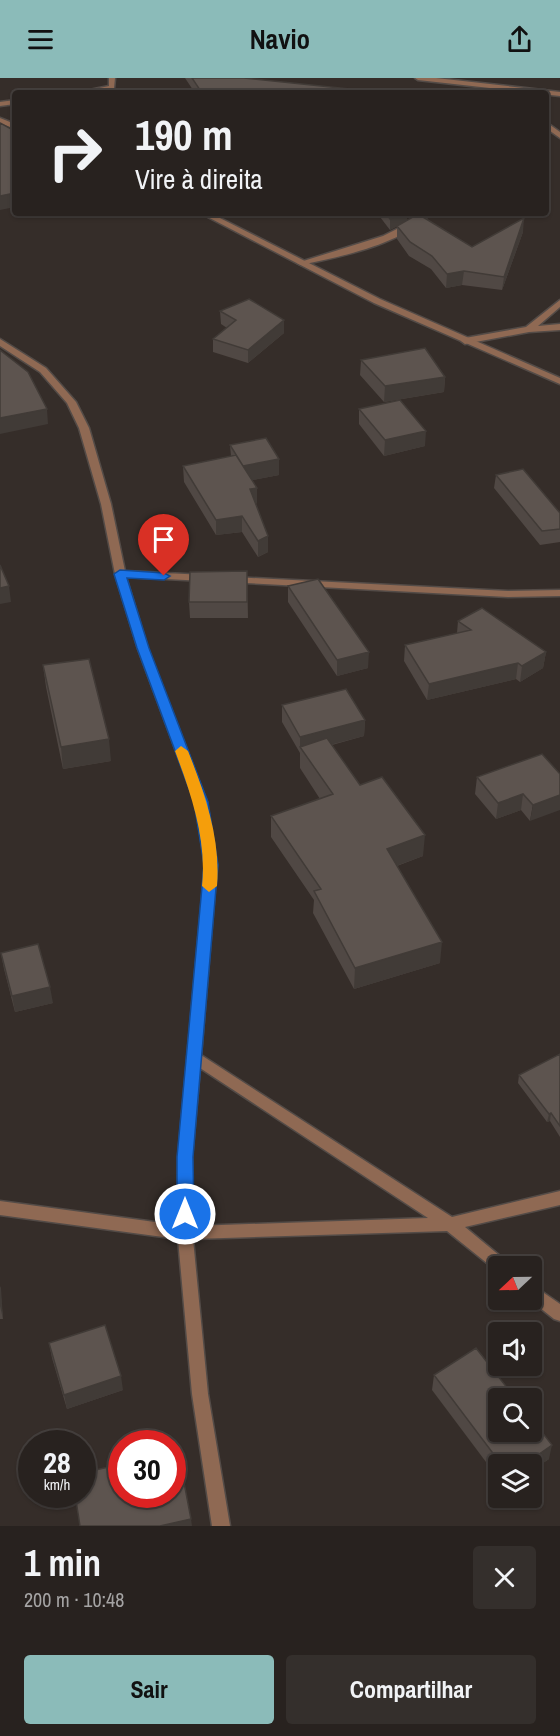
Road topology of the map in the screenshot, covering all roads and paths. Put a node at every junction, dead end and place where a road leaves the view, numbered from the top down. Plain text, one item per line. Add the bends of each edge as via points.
1 (112, 78) edge
2 (418, 78) edge
3 (436, 79) edge
4 (95, 90) edge
5 (510, 90) edge
6 (210, 216) edge
7 (422, 216) edge
8 (301, 262) junction
9 (560, 303) edge
10 (560, 327) edge
11 (529, 329) junction
12 (465, 341) junction
13 (0, 342) edge
14 (560, 381) edge
15 (120, 574) junction
16 (560, 593) edge
17 (195, 1058) junction
18 (560, 1198) edge
19 (0, 1208) edge
20 (450, 1224) junction
21 (185, 1233) junction
22 (489, 1256) edge
23 (542, 1300) edge
24 (560, 1314) edge
25 (221, 1526) edge

1 - 4 street via 112,87
2 - 3 street
3 - 5 street
6 - 8 street
7 - 8 street via 372,243
8 - 12 street
9 - 11 street
10 - 11 street
11 - 12 street
12 - 14 street
13 - 15 street via 43,370 71,402 84,428 106,504
15 - 16 street via 508,594
15 - 17 street via 143,648 201,802 211,865
17 - 20 street
17 - 21 street via 185,1157
18 - 20 street
19 - 21 street
20 - 21 street
20 - 22 street
21 - 25 street via 200,1394
23 - 24 street

